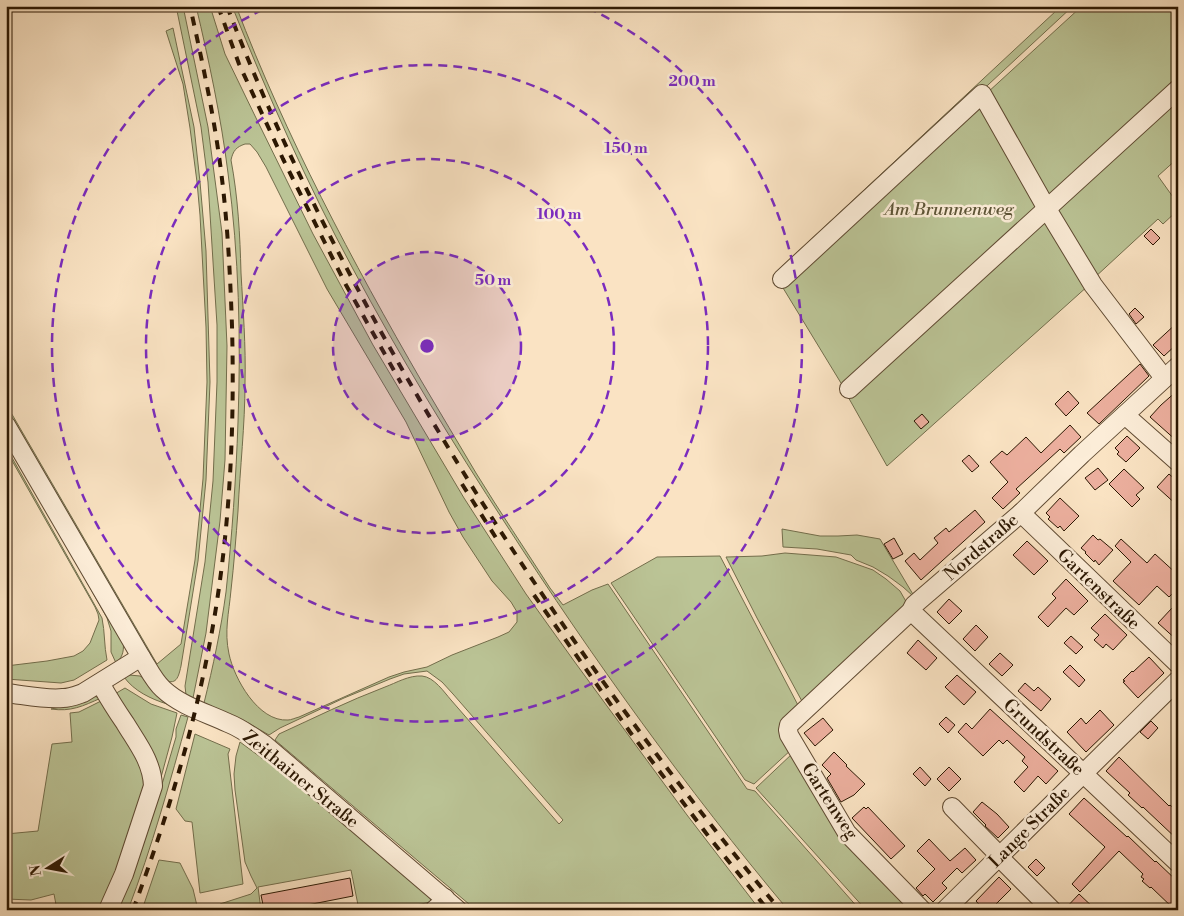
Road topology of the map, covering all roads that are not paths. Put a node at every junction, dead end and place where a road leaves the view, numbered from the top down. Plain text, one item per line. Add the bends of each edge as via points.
1 (1178, 89) edge
2 (1047, 209) junction
3 (782, 279) dead end
4 (1178, 366) edge
5 (1164, 378) junction
6 (849, 389) dead end
7 (1125, 415) junction
8 (6, 425) edge
9 (1178, 462) edge
10 (1021, 513) junction
11 (911, 611) junction
12 (141, 657) junction
13 (1178, 664) edge
14 (1178, 680) edge
15 (100, 683) junction
16 (6, 694) edge
17 (788, 730) joint
18 (1083, 774) junction
19 (952, 807) dead end
20 (999, 857) junction
21 (1178, 863) edge
22 (446, 906) edge
23 (108, 910) edge
24 (922, 910) edge
25 (945, 910) edge
26 (1052, 910) edge

1 - 2 street
2 - 3 street via 982,94
2 - 5 street via 1093,284
2 - 6 street
4 - 5 street, Nordstraße
5 - 7 street, Nordstraße
7 - 9 street
7 - 10 street, Nordstraße
8 - 12 street, Zeithainer Straße
10 - 11 street, Nordstraße
10 - 13 street, Gartenstraße
11 - 17 street, Nordstraße via 789,725
11 - 18 street, Grundstraße
12 - 15 street
12 - 22 street, Zeithainer Straße via 170,695 230,723 265,745
14 - 18 street, Lange Straße
15 - 16 street via 83,693 63,698
15 - 23 street via 146,757 154,786
17 - 24 street, Gartenweg via 847,832
18 - 20 street, Lange Straße
18 - 21 street, Grundstraße
19 - 20 street
20 - 25 street, Lange Straße
20 - 26 street

